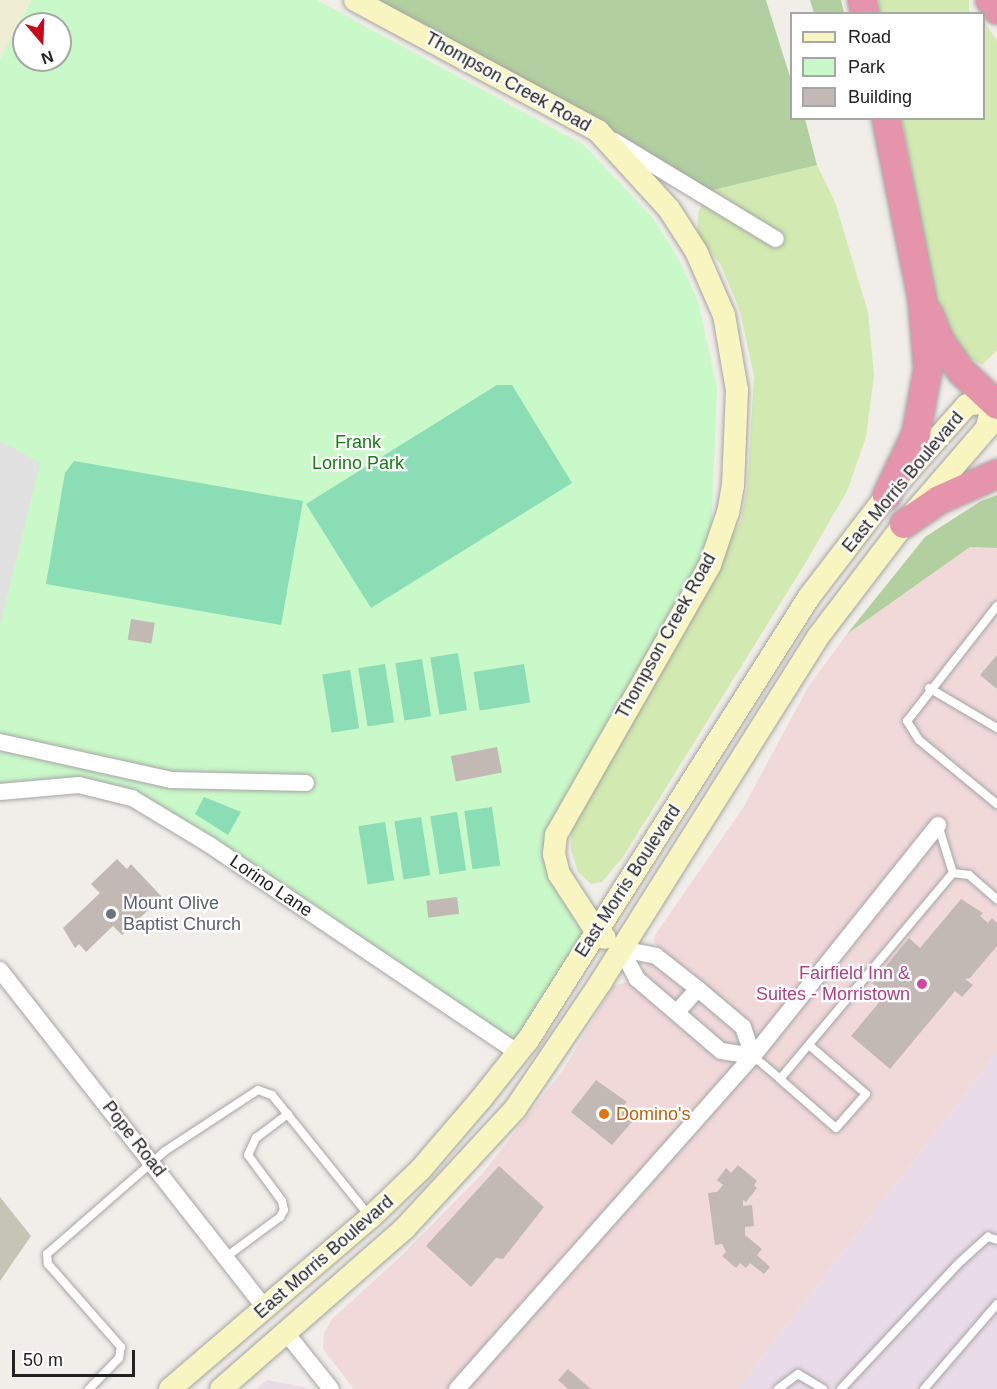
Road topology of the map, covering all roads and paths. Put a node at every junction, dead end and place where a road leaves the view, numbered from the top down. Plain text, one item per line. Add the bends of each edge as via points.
1 (355, 0) edge
2 (990, 0) edge
3 (997, 10) edge
4 (886, 120) edge
5 (598, 131) junction
6 (776, 239) dead end
7 (922, 298) junction
8 (995, 403) edge
9 (997, 474) edge
10 (887, 495) junction
11 (904, 524) junction
12 (997, 606) edge
13 (929, 688) junction
14 (997, 728) edge
15 (0, 742) edge
16 (306, 783) dead end
17 (0, 792) edge
18 (997, 804) edge
19 (938, 825) joint
20 (954, 873) junction
21 (997, 899) edge
22 (596, 931) junction
23 (621, 949) junction
24 (0, 970) edge
25 (698, 989) junction
26 (677, 1012) junction
27 (809, 1045) junction
28 (518, 1053) junction
29 (753, 1056) junction
30 (780, 1079) junction
31 (288, 1114) junction
32 (154, 1164) junction
33 (371, 1217) junction
34 (997, 1240) edge
35 (226, 1257) junction
36 (997, 1304) edge
37 (266, 1309) junction
38 (287, 1334) junction
39 (89, 1389) edge
40 (170, 1389) edge
41 (221, 1389) edge
42 (331, 1389) edge
43 (457, 1389) edge
44 (778, 1389) edge
45 (823, 1389) edge
46 (841, 1389) edge
47 (924, 1389) edge

1 - 5 main road, Thompson Creek Road
2 - 3 highway
4 - 7 highway
5 - 6 street
5 - 22 main road, Thompson Creek Road via 643,176 696,251 724,315 737,390 733,485 710,565 556,835 554,854 559,874
7 - 8 highway via 940,341 962,372
7 - 10 highway via 928,369 925,395 916,434
8 - 10 main road, East Morris Boulevard via 967,405
8 - 11 main road, East Morris Boulevard via 987,428
9 - 11 highway via 939,500
10 - 22 main road, East Morris Boulevard via 803,606
11 - 23 main road, East Morris Boulevard via 818,637
12 - 13 lane
13 - 14 lane
13 - 18 lane via 908,715 911,730
15 - 16 street via 171,780
17 - 28 street, Lorino Lane via 79,785 132,798 210,845
19 - 20 lane
19 - 29 street
20 - 21 lane via 969,875
20 - 27 lane
22 - 23 main road
22 - 28 main road, East Morris Boulevard
23 - 25 street via 656,956
23 - 26 street via 637,979
23 - 38 main road, East Morris Boulevard via 551,1060 485,1145 404,1229
24 - 32 street, Pope Road
25 - 26 street
25 - 29 street via 743,1027
26 - 29 street via 721,1051
27 - 30 lane
27 - 30 lane via 866,1094 836,1128
28 - 33 main road, East Morris Boulevard via 421,1168
29 - 30 lane
29 - 43 street
31 - 32 lane via 272,1095 258,1089 165,1151
31 - 33 lane
31 - 35 lane via 256,1138 248,1155 282,1201 284,1210
32 - 35 street, Pope Road
32 - 39 lane via 47,1254 48,1264 121,1347 119,1358
33 - 37 main road, East Morris Boulevard
34 - 46 lane via 988,1237 960,1262
35 - 37 street, Pope Road
36 - 47 lane
37 - 38 main road
37 - 40 main road, East Morris Boulevard
38 - 41 main road, East Morris Boulevard
38 - 42 street
44 - 45 lane via 798,1374

